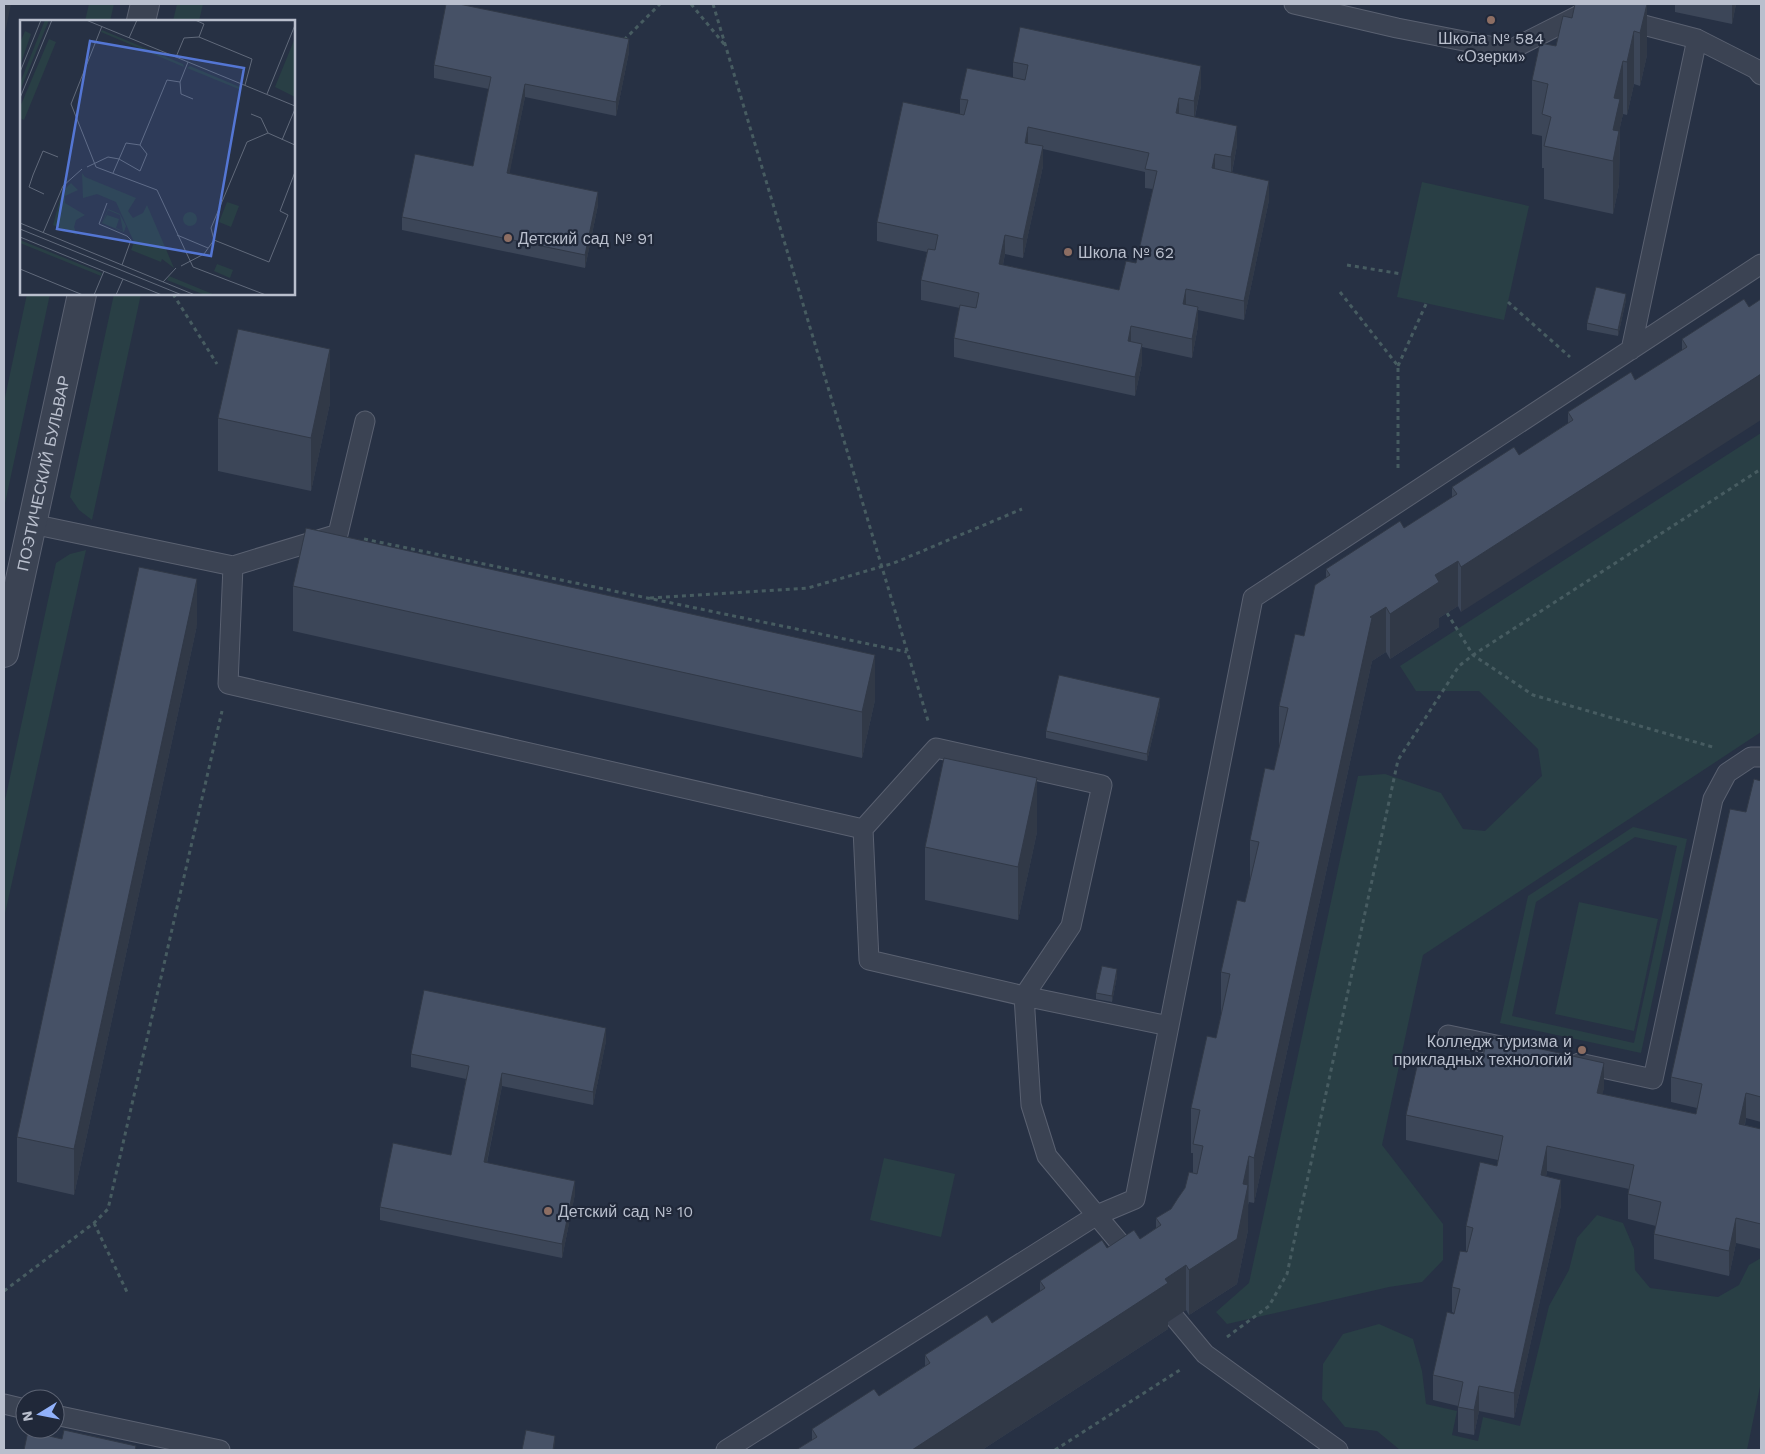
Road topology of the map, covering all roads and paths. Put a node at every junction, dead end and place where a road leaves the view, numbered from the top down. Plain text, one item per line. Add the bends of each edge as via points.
1 (145, 4) edge
2 (660, 4) edge
3 (691, 4) edge
4 (713, 4) edge
5 (1294, 4) edge
6 (1601, 4) edge
7 (1620, 4) edge
8 (141, 20) edge
9 (1697, 39) junction
10 (624, 40) edge
11 (725, 44) junction
12 (1761, 76) edge
13 (1761, 264) edge
14 (1347, 265) dead end
15 (1402, 274) dead end
16 (1340, 292) dead end
17 (82, 295) edge
18 (174, 295) edge
19 (1508, 302) dead end
20 (1426, 304) dead end
21 (1631, 350) junction
22 (217, 364) dead end
23 (1398, 366) junction
24 (1591, 376) junction
25 (365, 421) dead end
26 (1761, 469) edge
27 (1398, 504) junction
28 (1022, 509) dead end
29 (32, 524) junction
30 (338, 534) junction
31 (881, 565) junction
32 (232, 566) junction
33 (646, 598) junction
34 (1447, 613) edge
35 (5, 644) edge
36 (907, 652) junction
37 (1473, 655) junction
38 (228, 684) junction
39 (936, 748) junction
40 (1756, 757) edge
41 (863, 829) junction
42 (1024, 996) junction
43 (1169, 1026) junction
44 (1448, 1035) dead end
45 (1526, 1052) edge
46 (1566, 1060) edge
47 (1098, 1215) junction
48 (94, 1223) junction
49 (1144, 1271) edge
50 (4, 1291) edge
51 (127, 1292) dead end
52 (1175, 1318) edge
53 (1206, 1354) junction
54 (65, 1417) edge
55 (220, 1450) edge
56 (726, 1450) edge
57 (1055, 1450) edge
58 (1338, 1450) edge

1 - 8 street
2 - 10 path
3 - 11 path
4 - 11 path
5 - 6 lane via 1510,50
7 - 9 lane via 1632,22
9 - 12 lane via 1756,69
9 - 21 lane
11 - 31 path
13 - 21 lane
14 - 15 path
16 - 23 path
17 - 29 street, ПОЭТИЧЕСКИЙ БУЛЬВАР
18 - 22 path
19 - 24 path
20 - 23 path
21 - 24 lane
23 - 27 path
24 - 27 lane
25 - 30 lane
26 - 37 path
27 - 43 lane via 1253,598
28 - 31 path via 894,563
29 - 32 lane
29 - 35 street, ПОЭТИЧЕСКИЙ БУЛЬВАР
30 - 32 lane
30 - 33 path
31 - 33 path via 808,588
31 - 36 path
32 - 38 lane
33 - 36 path
34 - 37 path
36 - 39 path
37 - 40 path via 1533,695
37 - 53 path via 1459,666 1398,760 1287,1274 1268,1306
38 - 41 lane
38 - 48 path via 108,1209
39 - 41 lane
39 - 42 lane via 1102,785 1071,926
40 - 46 lane via 1727,773 1713,799 1653,1079
41 - 42 lane via 869,960
42 - 43 lane
42 - 47 lane via 1031,1105 1047,1156
43 - 47 lane via 1135,1199
44 - 45 lane
47 - 49 lane
47 - 56 lane
48 - 50 path
48 - 51 path
52 - 53 lane
53 - 57 path
53 - 58 lane
54 - 55 lane

